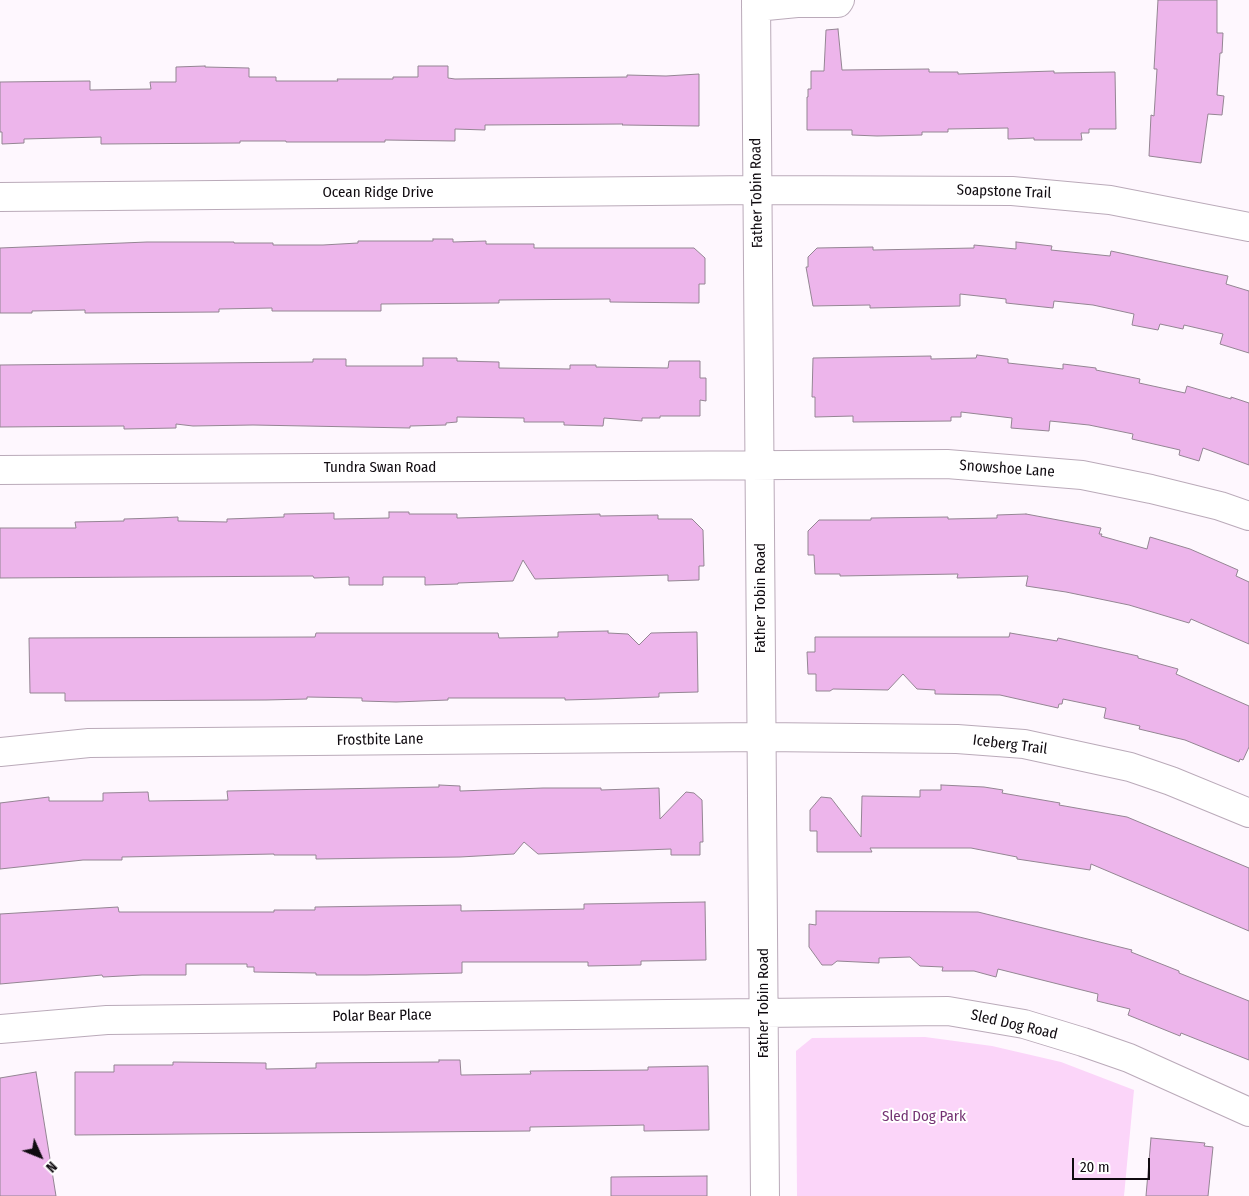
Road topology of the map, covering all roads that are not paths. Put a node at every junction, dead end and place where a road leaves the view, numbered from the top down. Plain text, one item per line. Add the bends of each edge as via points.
1 (840, 0) edge
2 (756, 4) edge
3 (756, 190) junction
4 (0, 197) edge
5 (1249, 227) edge
6 (760, 465) junction
7 (0, 470) edge
8 (1249, 516) edge
9 (761, 737) junction
10 (0, 752) edge
11 (1249, 813) edge
12 (764, 1012) junction
13 (0, 1029) edge
14 (1249, 1112) edge
15 (765, 1196) edge

1 - 2 street via 838,3
2 - 3 street, Father Tobin Road
3 - 4 street, Ocean Ridge Drive
3 - 5 street, Soapstone Trail via 1021,192 1110,200
3 - 6 street, Father Tobin Road
6 - 7 street, Tundra Swan Road
6 - 8 street, Snowshoe Lane via 947,464 1082,475 1151,489
6 - 9 street, Father Tobin Road
9 - 10 street, Frostbite Lane via 89,743
9 - 11 street, Iceberg Trail via 957,739 1024,744 1130,767
9 - 12 street, Father Tobin Road
12 - 13 street, Polar Bear Place via 107,1020
12 - 14 street, Sled Dog Road via 948,1011 1024,1024 1129,1058
12 - 15 street, Father Tobin Road

